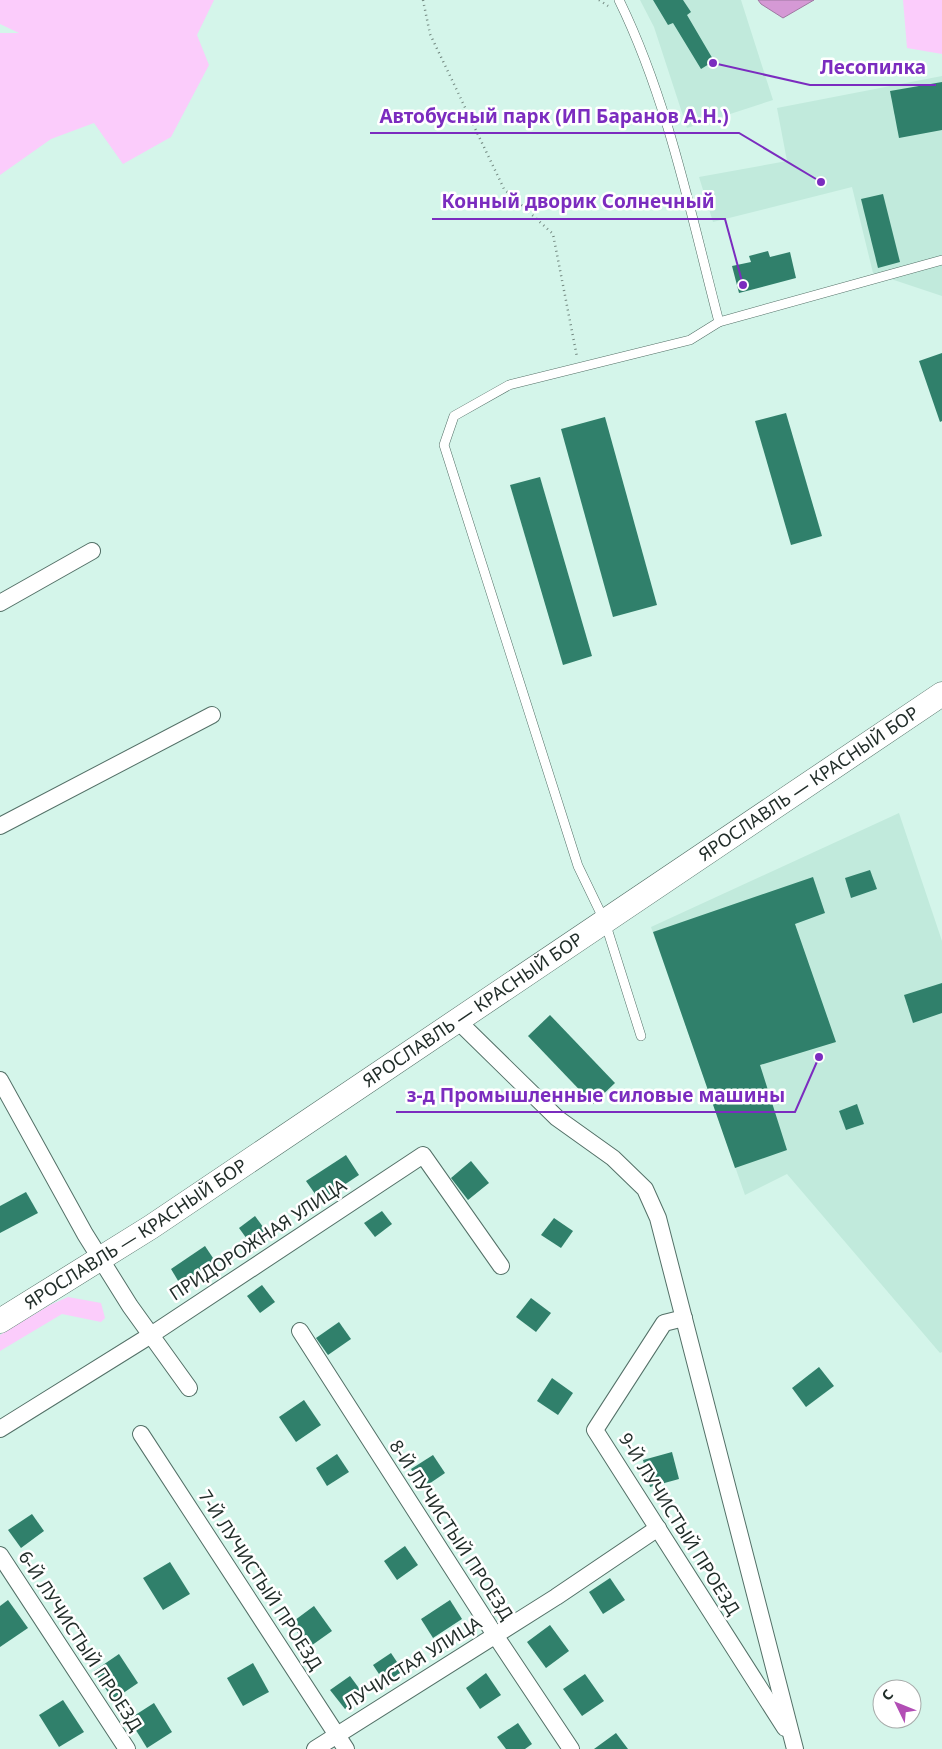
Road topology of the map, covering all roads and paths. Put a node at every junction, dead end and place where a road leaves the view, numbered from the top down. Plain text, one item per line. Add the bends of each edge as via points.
1 (423, 0) edge
2 (619, 0) edge
3 (942, 260) edge
4 (719, 322) junction
5 (580, 368) junction
6 (92, 551) dead end
7 (0, 603) edge
8 (942, 694) edge
9 (212, 714) dead end
10 (0, 826) edge
11 (605, 922) junction
12 (458, 1021) junction
13 (641, 1036) dead end
14 (0, 1080) edge
15 (101, 1258) junction
16 (501, 1266) dead end
17 (684, 1318) junction
18 (0, 1321) edge
19 (300, 1331) dead end
20 (151, 1335) junction
21 (189, 1388) dead end
22 (0, 1429) edge
23 (141, 1434) dead end
24 (658, 1528) junction
25 (0, 1555) edge
26 (495, 1636) junction
27 (337, 1735) junction
28 (794, 1745) edge
29 (127, 1749) edge
30 (316, 1749) edge
31 (346, 1749) edge
32 (571, 1749) edge

1 - 5 path via 430,34 504,190 553,234
2 - 4 lane via 668,125
3 - 4 lane
4 - 5 lane via 690,340
5 - 11 lane via 509,386 454,416 444,445 578,866
6 - 7 street
8 - 11 street, ЯРОСЛАВЛЬ — КРАСНЫЙ БОР
9 - 10 street
11 - 12 street, ЯРОСЛАВЛЬ — КРАСНЫЙ БОР
11 - 13 lane
12 - 15 street, ЯРОСЛАВЛЬ — КРАСНЫЙ БОР
12 - 17 street via 557,1118 613,1158 645,1189 658,1218
14 - 15 street via 68,1205
15 - 18 street, ЯРОСЛАВЛЬ — КРАСНЫЙ БОР
15 - 20 street
16 - 20 street, ПРИДОРОЖНАЯ УЛИЦА via 424,1155
17 - 24 street, 9-Й ЛУЧИСТЫЙ ПРОЕЗД via 664,1323 595,1430
17 - 28 street
19 - 26 street, 8-Й ЛУЧИСТЫЙ ПРОЕЗД
20 - 21 street
20 - 22 street, ПРИДОРОЖНАЯ УЛИЦА
23 - 27 street, 7-Й ЛУЧИСТЫЙ ПРОЕЗД
24 - 26 street, ЛУЧИСТАЯ УЛИЦА
24 - 28 street, 9-Й ЛУЧИСТЫЙ ПРОЕЗД
25 - 29 street, 6-Й ЛУЧИСТЫЙ ПРОЕЗД
26 - 27 street, ЛУЧИСТАЯ УЛИЦА
26 - 32 street, 8-Й ЛУЧИСТЫЙ ПРОЕЗД
27 - 30 street, ЛУЧИСТАЯ УЛИЦА
27 - 31 street, 7-Й ЛУЧИСТЫЙ ПРОЕЗД

